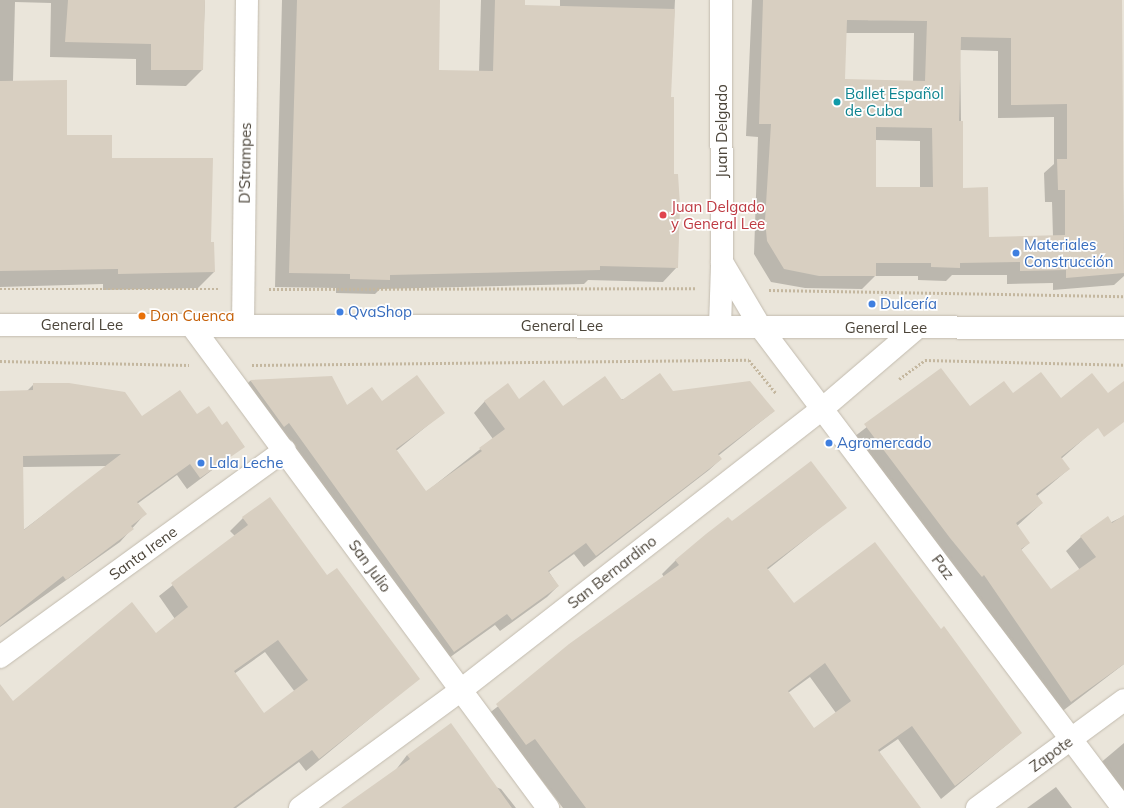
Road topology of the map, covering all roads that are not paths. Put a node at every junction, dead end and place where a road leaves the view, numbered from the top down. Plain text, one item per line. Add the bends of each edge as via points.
1 (247, 0) edge
2 (721, 0) edge
3 (729, 289) junction
4 (0, 325) edge
5 (243, 325) junction
6 (191, 326) junction
7 (720, 326) junction
8 (761, 328) junction
9 (917, 328) junction
10 (1124, 328) edge
11 (822, 409) junction
12 (285, 450) junction
13 (0, 656) edge
14 (461, 690) junction
15 (1124, 700) edge
16 (1073, 738) junction
17 (300, 808) edge
18 (548, 808) edge
19 (977, 808) edge
20 (1123, 808) edge

1 - 5 street, D'Strampes
2 - 3 street, Juan Delgado via 722,262
3 - 7 street
3 - 8 street, Juan Delgado
4 - 6 street, General Lee
5 - 6 street, General Lee
5 - 7 street, General Lee
6 - 12 street, San Julio
7 - 8 street, General Lee
8 - 9 street, General Lee
8 - 11 street, Paz
9 - 10 street, General Lee
9 - 11 street, San Bernardino
11 - 14 street, San Bernardino
11 - 16 street, Paz
12 - 13 street, Santa Irene
12 - 14 street, San Julio
14 - 17 street, San Bernardino
14 - 18 street, San Julio
15 - 16 street, Zapote
16 - 19 street, Zapote
16 - 20 street, Paz

